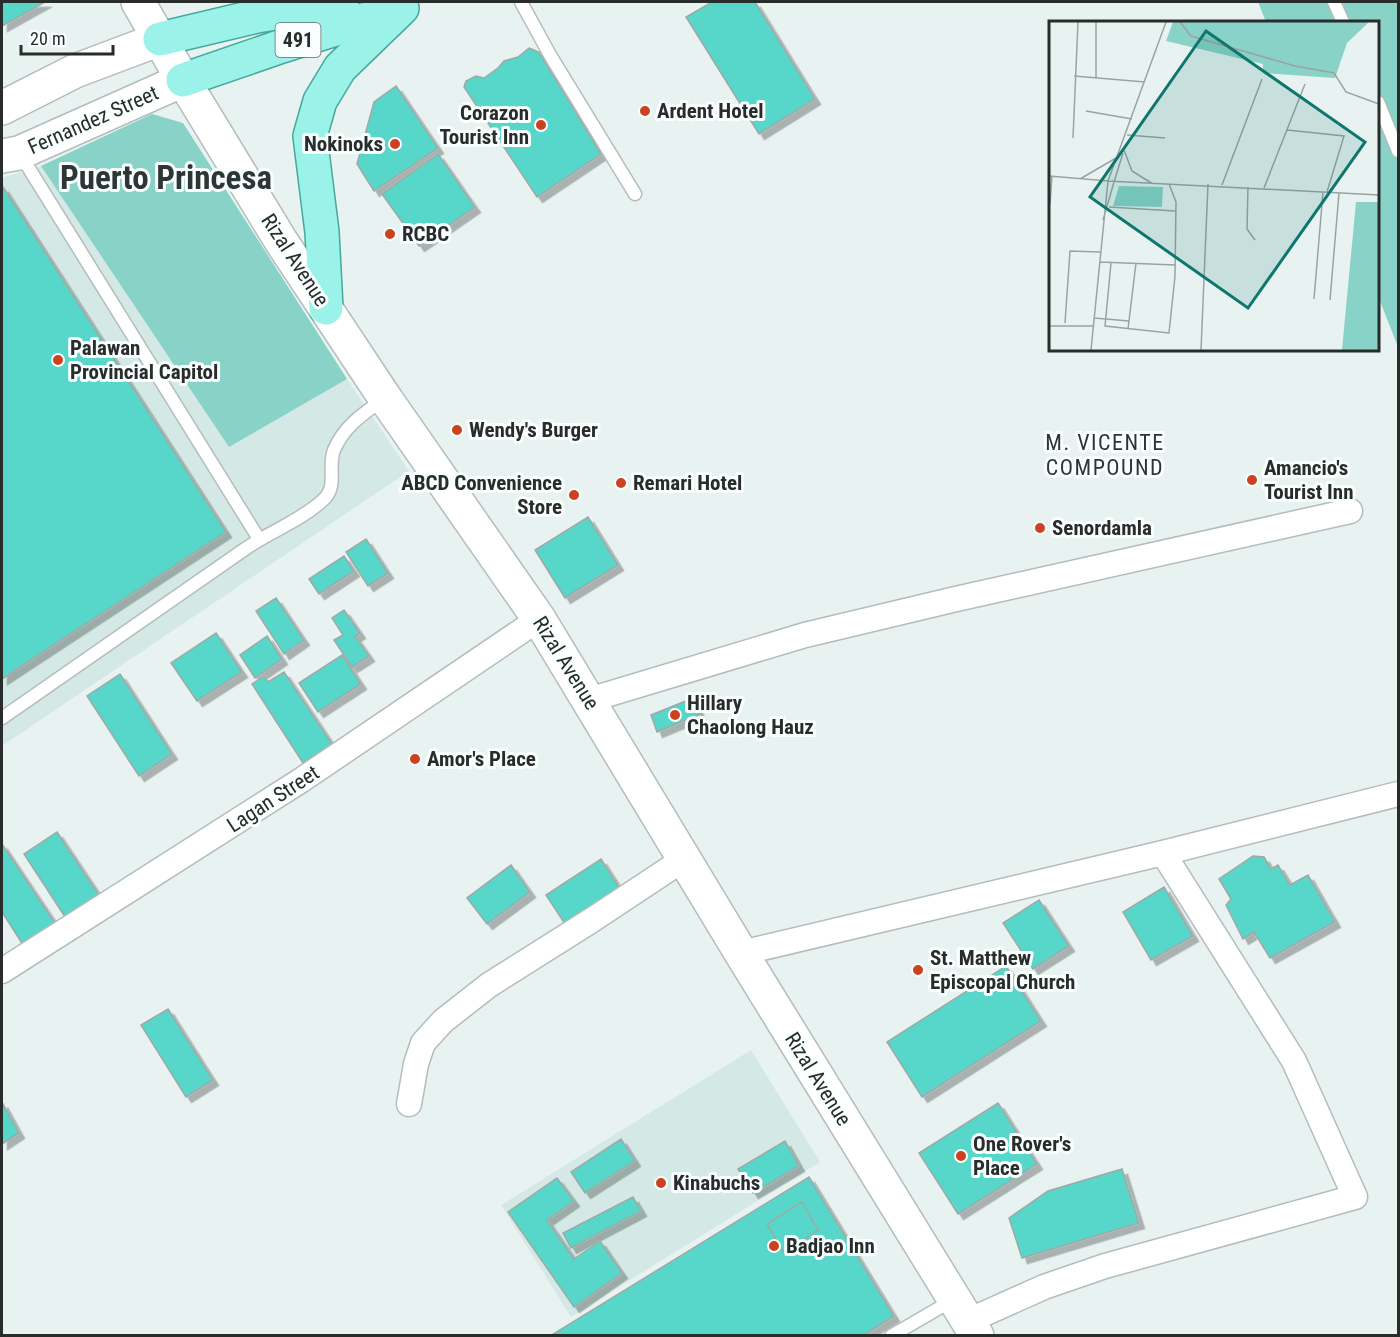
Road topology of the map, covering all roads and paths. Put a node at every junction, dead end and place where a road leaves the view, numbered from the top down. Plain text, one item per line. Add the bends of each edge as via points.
1 (138, 2) edge
2 (342, 2) edge
3 (521, 2) edge
4 (1334, 2) edge
5 (408, 5) edge
6 (1343, 21) edge
7 (159, 39) junction
8 (183, 80) junction
9 (1379, 107) edge
10 (2, 108) edge
11 (1398, 151) edge
12 (10, 154) edge
13 (635, 194) dead end
14 (326, 308) junction
15 (385, 398) junction
16 (1350, 511) dead end
17 (259, 539) junction
18 (539, 619) junction
19 (589, 700) junction
20 (2, 718) edge
21 (1398, 794) edge
22 (1163, 853) junction
23 (684, 859) junction
24 (741, 953) junction
25 (2, 971) edge
26 (409, 1104) dead end
27 (966, 1318) edge
28 (891, 1335) edge

1 - 7 street, Rizal Avenue
2 - 7 main road, 491 via 257,16
3 - 13 lane
4 - 6 lane
5 - 8 main road, 491
5 - 14 main road via 340,68 320,101 310,136 322,232
7 - 8 street, Rizal Avenue
7 - 10 street via 75,71
8 - 12 street, Fernandez Street
8 - 14 street, Rizal Avenue
9 - 11 lane
12 - 17 lane
14 - 15 street, Rizal Avenue
15 - 17 lane via 347,429 335,450 333,481 325,499
15 - 18 street, Rizal Avenue
16 - 19 street via 805,635
17 - 20 lane
18 - 19 street, Rizal Avenue
18 - 25 street, Lagan Street via 300,781
19 - 23 street, Rizal Avenue
21 - 22 street
22 - 24 street
22 - 27 street via 1294,1061 1355,1197 1105,1266
23 - 24 street, Rizal Avenue
23 - 26 street via 489,985 443,1021 423,1043
24 - 27 street, Rizal Avenue
27 - 28 lane

